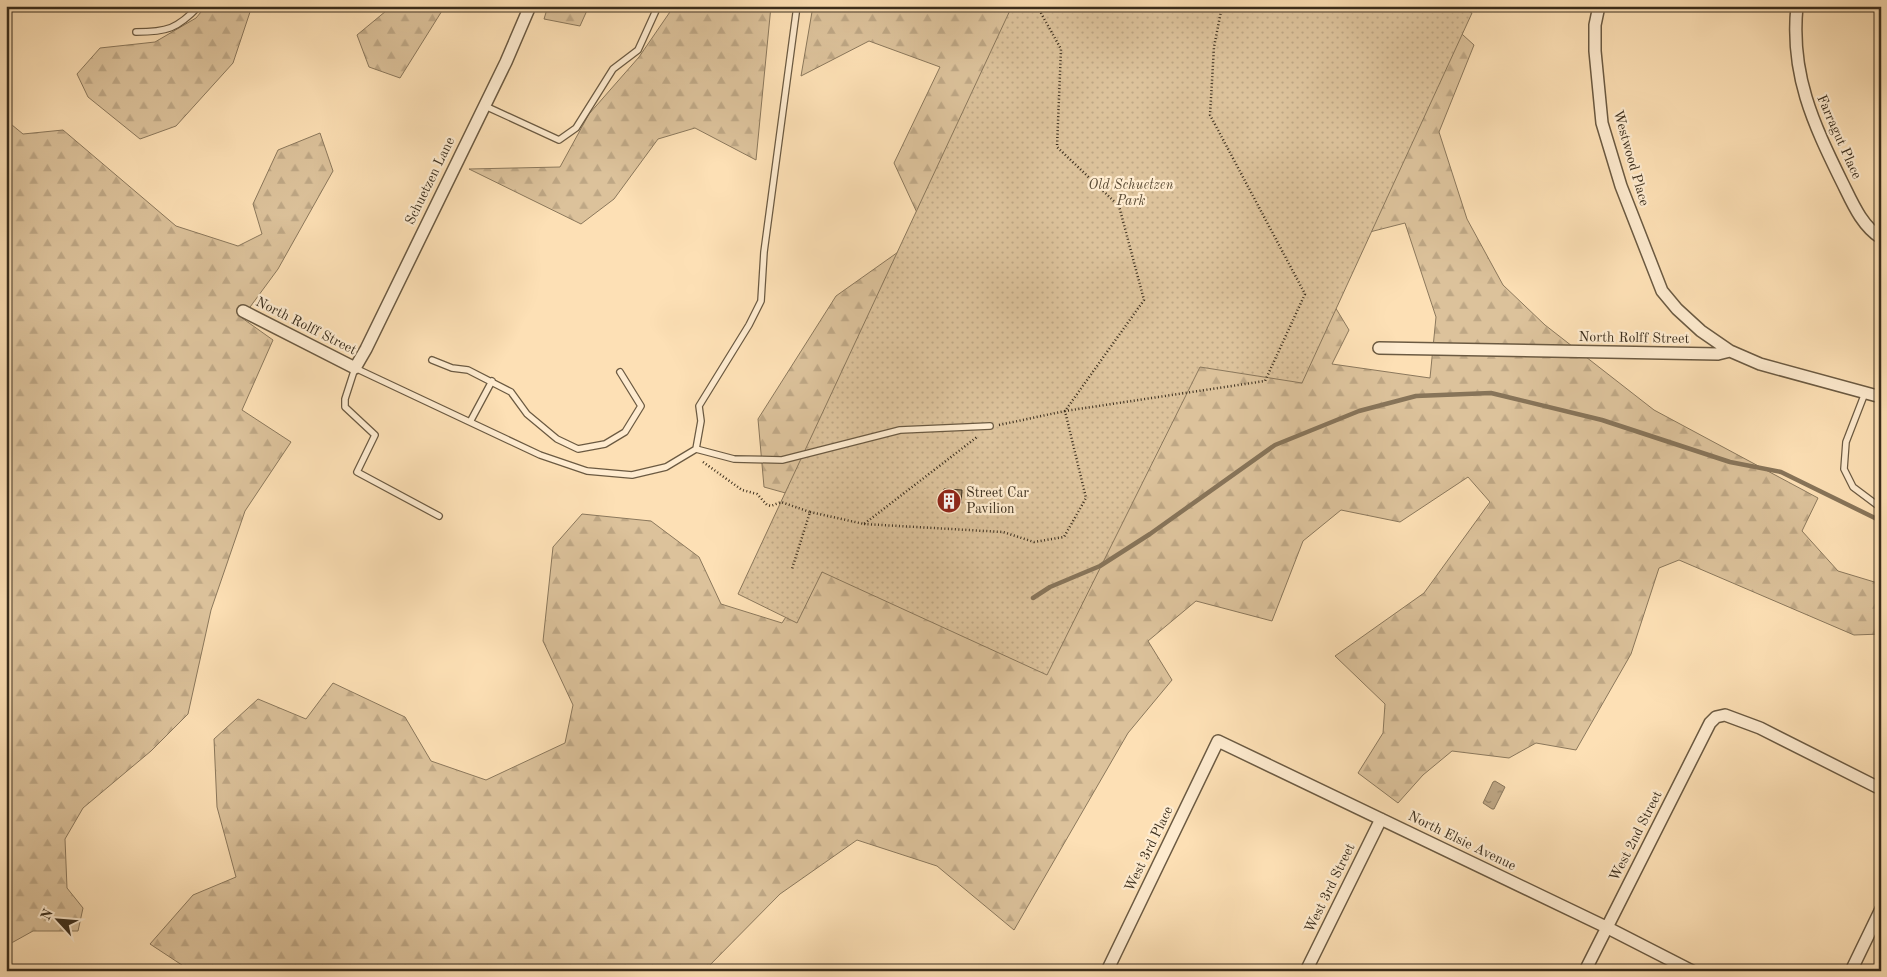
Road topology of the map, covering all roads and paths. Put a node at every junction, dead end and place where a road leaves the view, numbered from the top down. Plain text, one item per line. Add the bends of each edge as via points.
1 (199, 6) edge
2 (530, 6) edge
3 (658, 6) edge
4 (797, 6) edge
5 (1037, 6) edge
6 (1222, 6) edge
7 (1599, 6) edge
8 (1797, 6) edge
9 (136, 32) dead end
10 (483, 105) junction
11 (1881, 238) edge
12 (243, 311) dead end
13 (1379, 348) dead end
14 (1730, 350) junction
15 (432, 360) dead end
16 (355, 368) junction
17 (620, 372) dead end
18 (492, 381) junction
19 (1865, 393) junction
20 (1881, 397) edge
21 (1065, 411) junction
22 (470, 422) junction
23 (990, 426) junction
24 (693, 451) junction
25 (1881, 508) edge
26 (810, 512) junction
27 (439, 516) dead end
28 (864, 524) junction
29 (792, 568) dead end
30 (1218, 741) joint
31 (1881, 789) edge
32 (1381, 819) junction
33 (1881, 909) edge
34 (1606, 927) junction
35 (1877, 927) edge
36 (1107, 971) edge
37 (1306, 971) edge
38 (1585, 971) edge
39 (1692, 971) edge
40 (1851, 971) edge

1 - 9 lane via 186,20 162,32
2 - 10 street, Schuetzen Lane
3 - 10 lane via 638,50 613,69 576,128 559,140
4 - 24 lane via 764,252 761,301 698,406 701,422
5 - 21 path via 1061,49 1057,147 1119,206 1144,300
6 - 21 path via 1214,47 1210,115 1305,294 1265,381
7 - 14 street, Westwood Place via 1595,52 1602,123 1620,186 1662,291 1701,331
8 - 11 street, Farragut Place via 1798,63 1816,127 1858,213 1873,233
10 - 16 street, Schuetzen Lane
12 - 16 street, North Rolff Street
13 - 14 street, North Rolff Street via 1718,354
14 - 19 street via 1760,364
15 - 18 lane
16 - 22 lane
16 - 27 lane via 345,407 375,436 357,472
17 - 18 lane via 641,406 625,432 605,444 578,449 557,439 527,414 511,392
18 - 22 lane
19 - 20 street
19 - 25 lane via 1846,442 1844,469 1853,487
21 - 23 path
21 - 28 path via 1086,498 1064,536 1034,542 1003,532
22 - 24 lane via 540,455 588,471 632,475 666,467
23 - 24 lane via 900,430 782,460 734,459
23 - 28 path
24 - 26 path via 742,490 757,494 767,505 781,502
26 - 28 path
26 - 29 path
30 - 32 street, North Elsie Avenue
30 - 36 street, West 3rd Place
31 - 34 street, West 2nd Street via 1760,728 1725,715 1716,717 1710,723
32 - 34 street, North Elsie Avenue
32 - 37 street, West 3rd Street
33 - 35 street
34 - 38 street, West 2nd Street
34 - 39 street, North Elsie Avenue
35 - 40 street

